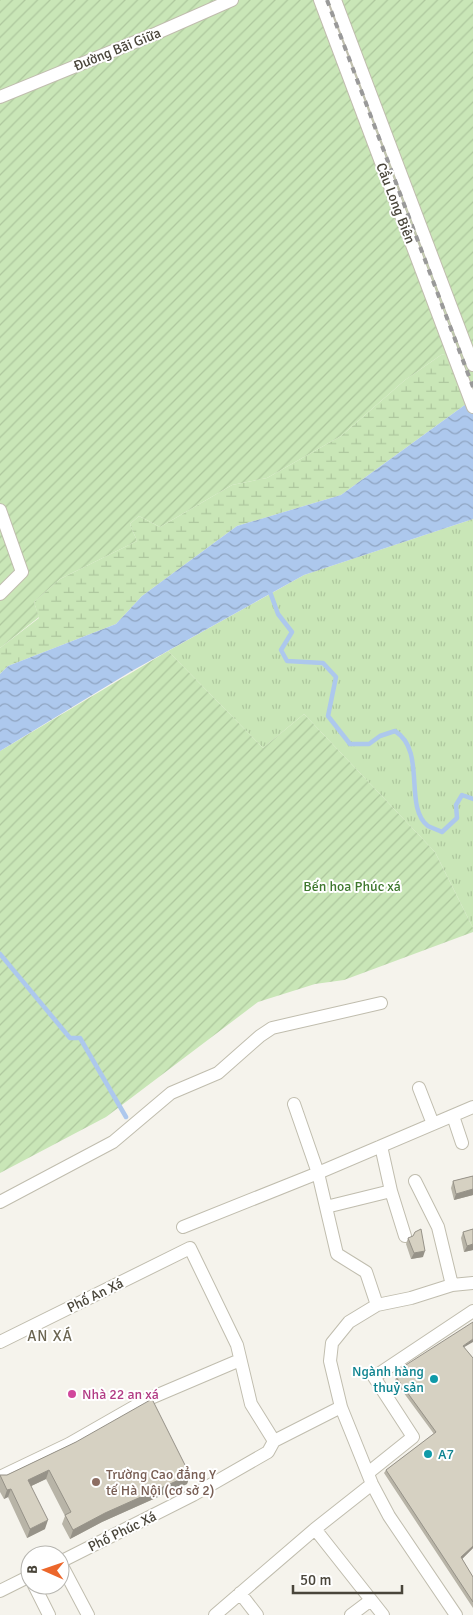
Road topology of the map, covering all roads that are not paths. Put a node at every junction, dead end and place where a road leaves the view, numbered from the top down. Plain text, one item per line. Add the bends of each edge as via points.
1 (232, 0) edge
2 (320, 0) edge
3 (335, 0) edge
4 (0, 97) edge
5 (473, 365) edge
6 (473, 407) edge
7 (0, 510) edge
8 (0, 594) edge
9 (381, 1003) dead end
10 (419, 1088) dead end
11 (294, 1104) dead end
12 (473, 1107) edge
13 (454, 1116) junction
14 (433, 1124) junction
15 (462, 1144) dead end
16 (381, 1146) junction
17 (318, 1173) junction
18 (415, 1181) dead end
19 (391, 1191) junction
20 (0, 1202) edge
21 (326, 1207) junction
22 (183, 1227) dead end
23 (405, 1236) dead end
24 (473, 1283) edge
25 (452, 1285) junction
26 (376, 1305) junction
27 (473, 1311) edge
28 (0, 1342) edge
29 (240, 1360) junction
30 (341, 1407) junction
31 (274, 1441) junction
32 (0, 1477) edge
33 (370, 1479) junction
34 (315, 1529) junction
35 (70, 1557) edge
36 (70, 1581) edge
37 (20, 1582) edge
38 (0, 1591) edge
39 (240, 1593) junction
40 (39, 1595) edge
41 (371, 1600) junction
42 (49, 1615) edge
43 (88, 1615) edge
44 (215, 1615) edge
45 (257, 1615) edge
46 (351, 1615) edge
47 (383, 1615) edge
48 (456, 1615) edge

1 - 4 street, Đường Bãi Giữa
2 - 6 street, Cầu Long Biên
3 - 5 street, Cầu Long Biên
7 - 8 street via 22,572
9 - 20 street via 272,1028 218,1073 172,1093 113,1142
10 - 14 street
11 - 17 street
12 - 13 street
13 - 14 street
13 - 15 street
14 - 16 street
16 - 17 street
16 - 19 street
17 - 21 street
17 - 22 street
18 - 25 street via 438,1227
19 - 21 street
19 - 23 street
21 - 26 street via 337,1254 366,1272
24 - 25 street
25 - 26 street
26 - 30 street via 349,1322 332,1343 330,1361
27 - 33 street via 374,1377 413,1437
28 - 29 street, Phố An Xá via 190,1248
29 - 31 street via 251,1404
29 - 32 street via 146,1400 69,1444
30 - 31 street, Phố Phúc Xá
30 - 33 street
31 - 35 street, Phố Phúc Xá via 268,1452 193,1495
33 - 34 street
33 - 48 street via 389,1516
34 - 39 street
34 - 41 street
36 - 43 street
37 - 38 street
39 - 44 street
39 - 45 street
40 - 42 street
41 - 46 street
41 - 47 street

